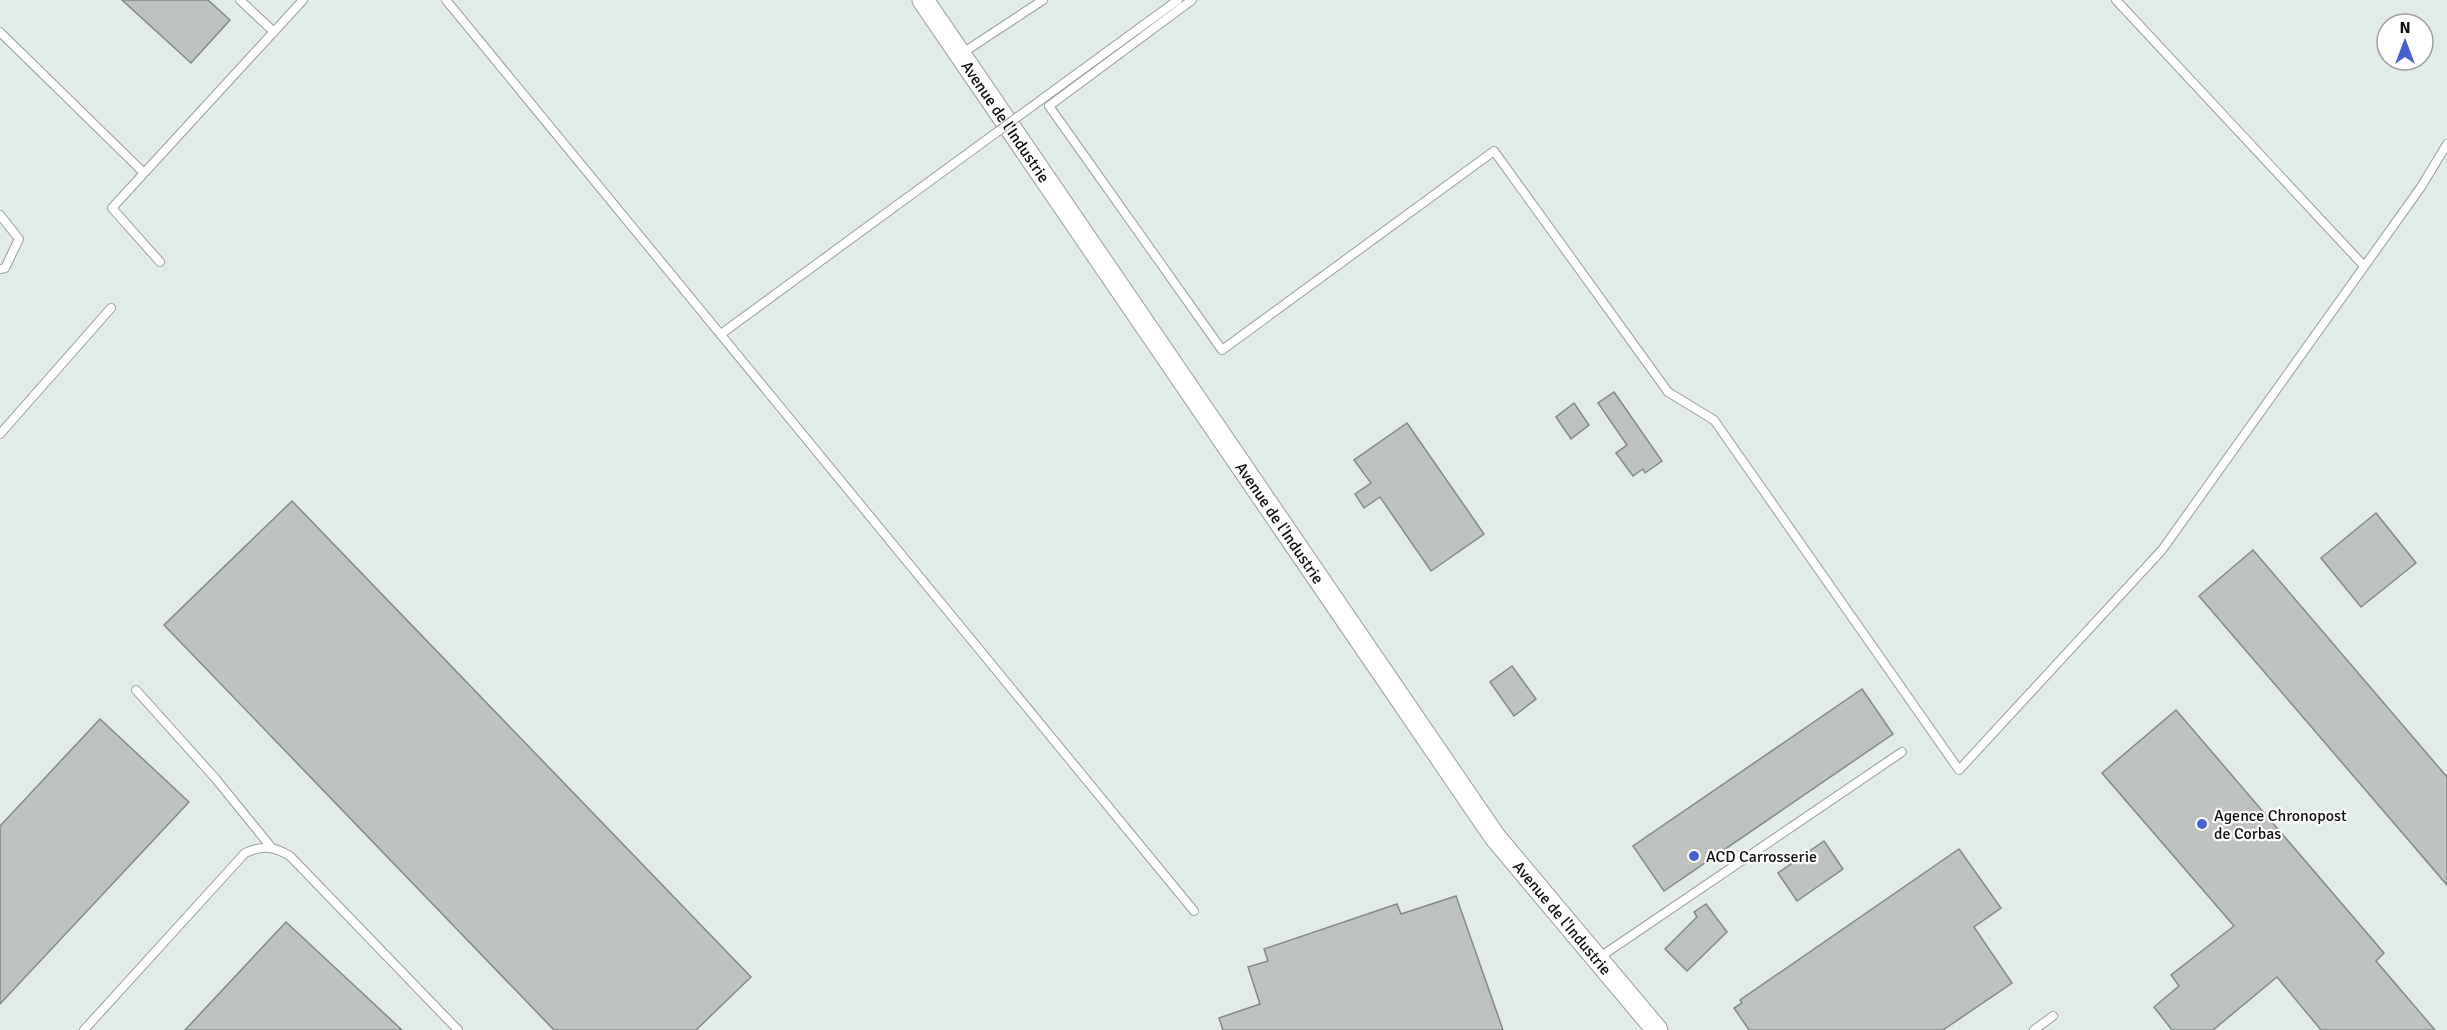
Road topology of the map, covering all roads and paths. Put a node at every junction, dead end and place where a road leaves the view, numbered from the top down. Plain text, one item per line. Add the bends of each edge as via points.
1 (240, 0) edge
2 (303, 0) edge
3 (446, 0) edge
4 (923, 0) edge
5 (1043, 0) edge
6 (1178, 0) edge
7 (1192, 0) edge
8 (2116, 0) edge
9 (0, 32) edge
10 (274, 32) junction
11 (960, 55) junction
12 (2447, 144) edge
13 (144, 173) junction
14 (0, 216) edge
15 (160, 262) dead end
16 (2364, 266) junction
17 (0, 269) edge
18 (111, 308) dead end
19 (721, 334) junction
20 (0, 434) edge
21 (136, 690) dead end
22 (1902, 752) dead end
23 (271, 847) junction
24 (1194, 911) dead end
25 (1597, 959) junction
26 (2053, 1016) dead end
27 (84, 1030) edge
28 (458, 1030) edge
29 (1657, 1030) edge
30 (2034, 1030) edge

1 - 10 lane
2 - 10 lane
3 - 19 lane
4 - 11 street, Avenue de l'Industrie
5 - 11 lane
6 - 19 lane, bridge
7 - 16 lane via 1049,106 1222,350 1494,151 1668,392 1714,420 1959,770 2162,550
8 - 16 lane
9 - 13 lane
10 - 13 lane
11 - 25 street, Avenue de l'Industrie via 1495,837
12 - 16 lane
13 - 15 lane via 112,208
14 - 17 lane via 19,239 5,268
18 - 20 lane
19 - 24 lane
21 - 23 lane
22 - 25 lane
23 - 27 lane via 245,853
23 - 28 lane via 290,856
25 - 29 street, Avenue de l'Industrie
26 - 30 lane

